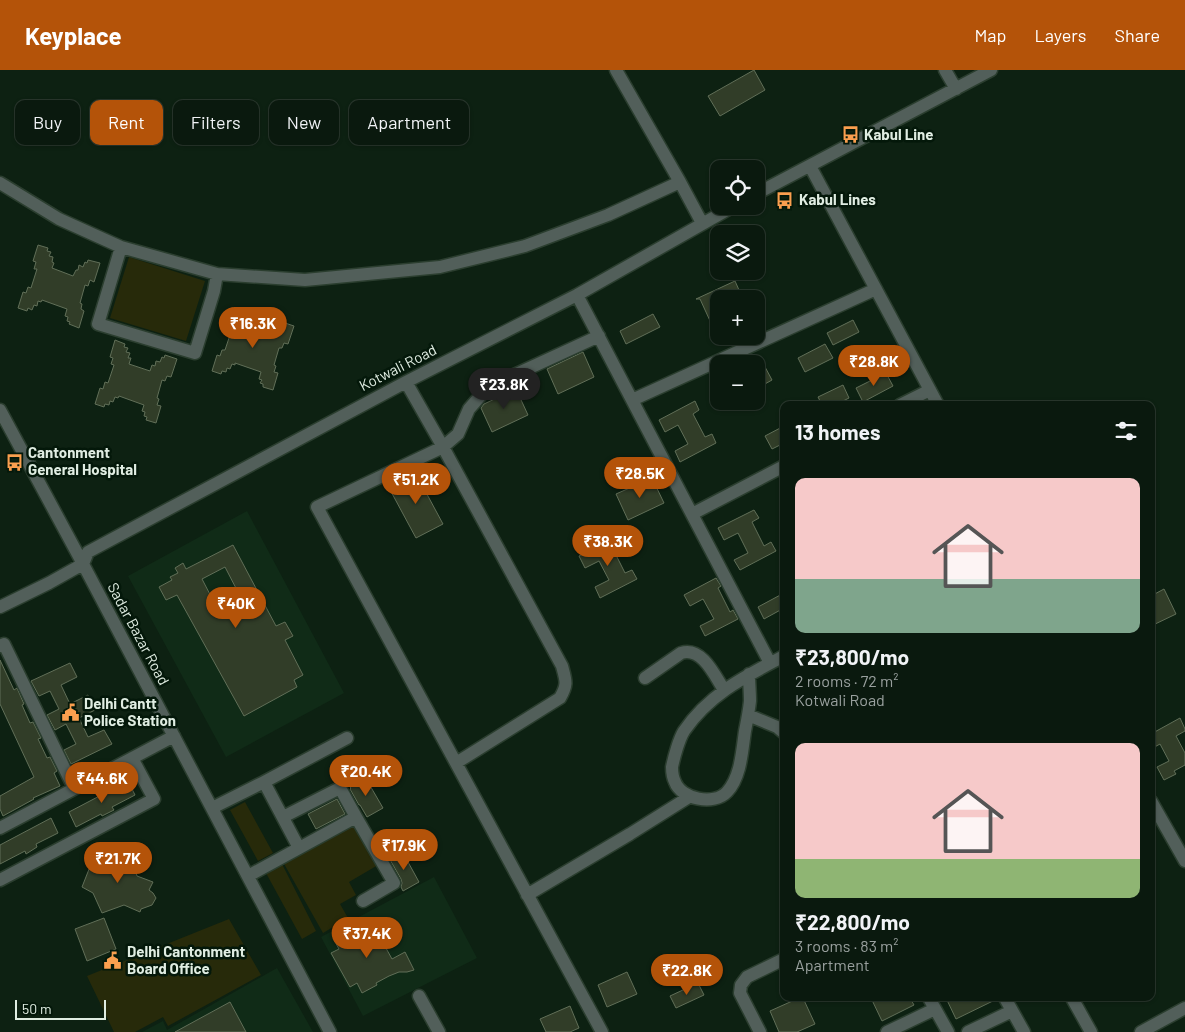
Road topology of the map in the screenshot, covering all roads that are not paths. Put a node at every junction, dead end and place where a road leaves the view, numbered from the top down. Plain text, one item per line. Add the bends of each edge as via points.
1 (616, 70) edge
2 (946, 70) edge
3 (991, 70) edge
4 (956, 89) junction
5 (810, 166) junction
6 (680, 182) junction
7 (0, 183) edge
8 (765, 189) edge
9 (717, 215) edge
10 (702, 223) junction
11 (122, 247) junction
12 (217, 274) junction
13 (876, 288) junction
14 (577, 295) junction
15 (599, 336) junction
16 (406, 382) junction
17 (930, 390) junction
18 (632, 400) junction
19 (908, 401) edge
20 (936, 401) edge
21 (0, 410) edge
22 (443, 447) junction
23 (780, 468) edge
24 (692, 514) junction
25 (83, 564) junction
26 (0, 606) edge
27 (0, 646) edge
28 (780, 658) edge
29 (770, 663) junction
30 (749, 674) junction
31 (645, 678) dead end
32 (724, 690) junction
33 (748, 715) junction
34 (780, 730) edge
35 (174, 736) junction
36 (347, 738) dead end
37 (132, 758) junction
38 (456, 763) junction
39 (264, 782) junction
40 (74, 788) junction
41 (689, 797) junction
42 (212, 808) junction
43 (1155, 808) edge
44 (283, 817) junction
45 (356, 817) junction
46 (0, 828) edge
47 (299, 848) junction
48 (1185, 861) edge
49 (248, 876) junction
50 (0, 880) edge
51 (527, 895) junction
52 (363, 901) dead end
53 (780, 961) edge
54 (419, 996) dead end
55 (1007, 1001) edge
56 (1074, 1001) edge
57 (932, 1003) edge
58 (1185, 1008) edge
59 (1012, 1011) junction
60 (330, 1032) edge
61 (439, 1032) edge
62 (602, 1032) edge
63 (760, 1032) edge
64 (887, 1032) edge
65 (948, 1032) edge
66 (968, 1032) edge
67 (1024, 1032) edge
68 (1091, 1032) edge
69 (1141, 1032) edge

1 - 6 street
2 - 4 street
3 - 4 street
4 - 5 street
5 - 8 street
5 - 13 street
6 - 10 street
6 - 12 street via 608,215 525,246 440,267 305,280
7 - 11 street via 59,219
9 - 10 street, Kotwali Road
10 - 14 street, Kotwali Road
11 - 12 street
11 - 12 street via 98,324 195,353
13 - 17 street
13 - 18 street
14 - 15 street
14 - 16 street, Kotwali Road
15 - 18 street
15 - 22 street via 488,387 468,409 458,434
16 - 22 street
16 - 25 street, Kotwali Road via 88,552
17 - 19 street
17 - 20 street
18 - 24 street
21 - 25 street, Sadar Bazar Road
22 - 38 street via 562,666 566,680 566,688 560,698
22 - 38 street via 317,506
23 - 24 street
24 - 29 street
25 - 26 street, Kotwali Road
25 - 35 street, Sadar Bazar Road
27 - 40 street via 4,644
28 - 29 street
29 - 30 street
30 - 32 street
30 - 33 street
31 - 32 street via 687,651 698,655
32 - 41 street via 683,732 677,748 672,769 675,784
33 - 34 street
33 - 41 street via 739,768 726,794 707,800
35 - 37 street
35 - 42 street, Sadar Bazar Road
36 - 39 street
37 - 40 street
37 - 50 street via 154,799
38 - 51 street
39 - 42 street
39 - 44 street
40 - 46 street
41 - 51 street
42 - 49 street, Sadar Bazar Road
43 - 48 street
44 - 45 street via 340,788
44 - 47 street
45 - 47 street
45 - 52 street via 394,883
47 - 49 street
49 - 60 street, Sadar Bazar Road
51 - 62 street
53 - 63 street via 747,977 741,985 740,993
54 - 61 street
55 - 59 street
56 - 68 street
57 - 64 street
57 - 65 street
58 - 69 street
59 - 66 street
59 - 67 street

